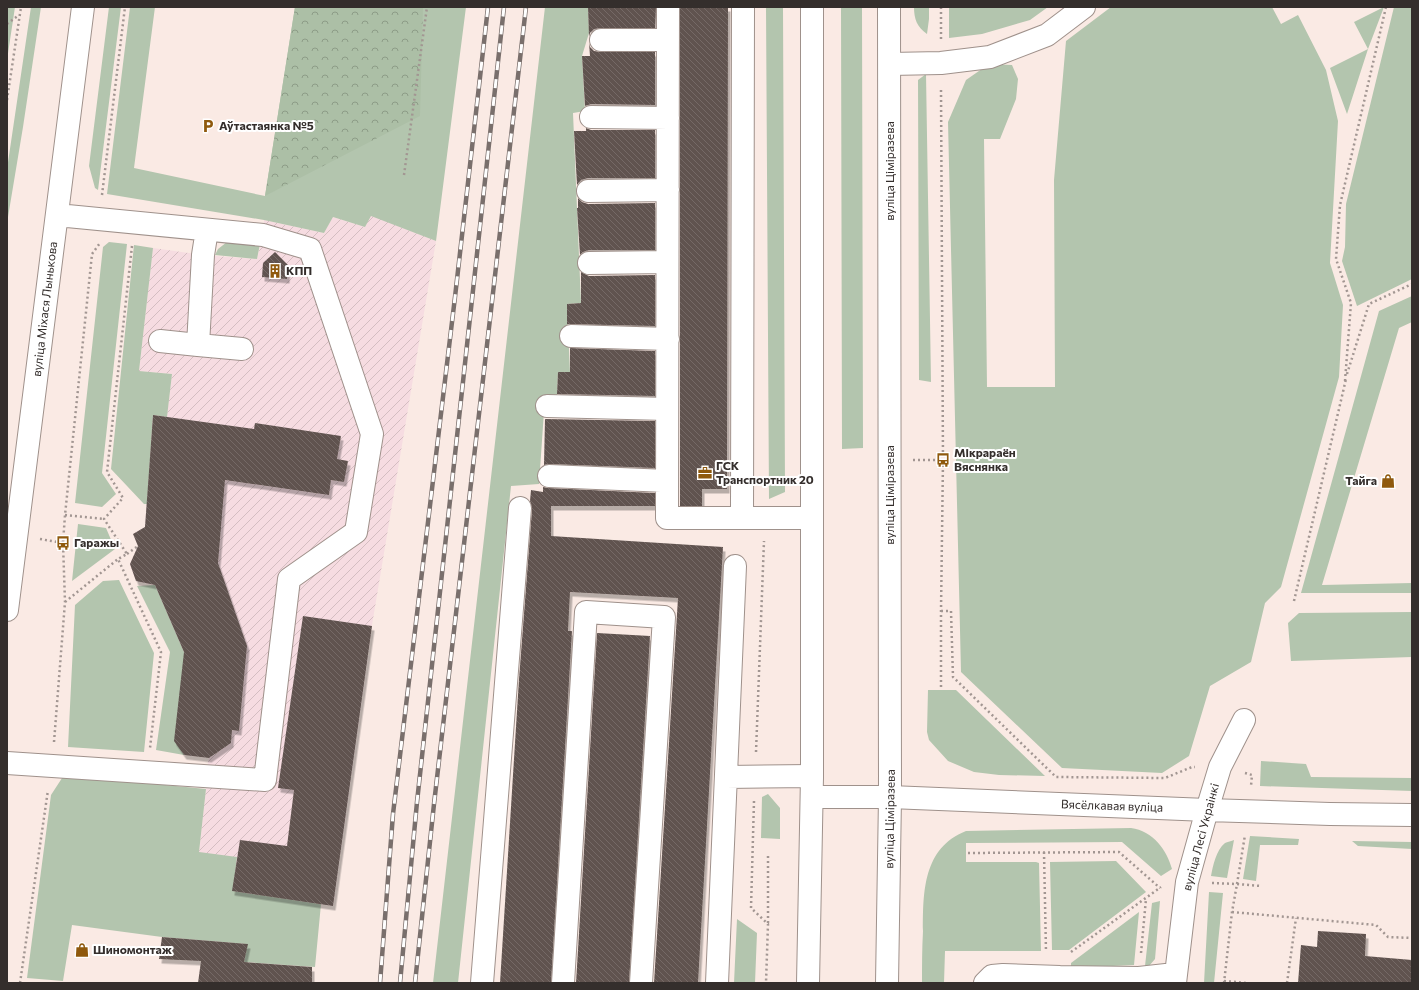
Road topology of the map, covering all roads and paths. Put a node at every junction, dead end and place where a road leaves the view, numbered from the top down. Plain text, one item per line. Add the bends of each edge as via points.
1 (21, 7) edge
2 (83, 7) edge
3 (125, 7) edge
4 (427, 7) edge
5 (668, 7) edge
6 (743, 7) edge
7 (812, 7) edge
8 (889, 7) edge
9 (941, 7) edge
10 (1084, 7) edge
11 (1386, 7) edge
12 (20, 15) junction
13 (7, 24) edge
14 (601, 40) dead end
15 (668, 40) junction
16 (941, 63) junction
17 (890, 64) junction
18 (7, 100) edge
19 (591, 117) dead end
20 (668, 118) junction
21 (404, 175) dead end
22 (668, 190) junction
23 (588, 191) dead end
24 (57, 215) junction
25 (99, 218) junction
26 (207, 230) junction
27 (132, 242) dead end
28 (667, 262) junction
29 (589, 263) dead end
30 (1412, 284) edge
31 (571, 336) dead end
32 (668, 339) junction
33 (160, 341) dead end
34 (198, 345) junction
35 (242, 349) dead end
36 (1345, 381) junction
37 (547, 406) dead end
38 (668, 409) junction
39 (890, 460) junction
40 (943, 460) junction
41 (549, 476) dead end
42 (667, 481) junction
43 (520, 508) dead end
44 (65, 515) junction
45 (742, 518) junction
46 (812, 518) junction
47 (104, 519) junction
48 (138, 546) dead end
49 (11, 550) edge
50 (128, 554) junction
51 (118, 559) junction
52 (735, 566) dead end
53 (1294, 601) dead end
54 (65, 602) junction
55 (7, 610) edge
56 (941, 611) junction
57 (941, 687) dead end
58 (1244, 720) dead end
59 (7, 763) edge
60 (52, 766) junction
61 (1192, 767) dead end
62 (148, 772) junction
63 (1252, 775) dead end
64 (812, 776) junction
65 (726, 777) junction
66 (890, 796) junction
67 (812, 798) junction
68 (1207, 810) junction
69 (1249, 811) junction
70 (1412, 815) edge
71 (1044, 852) junction
72 (968, 853) dead end
73 (768, 854) dead end
74 (1187, 882) junction
75 (1237, 884) junction
76 (1261, 886) dead end
77 (1160, 888) junction
78 (1146, 898) junction
79 (1232, 912) junction
80 (1296, 918) junction
81 (768, 924) dead end
82 (1412, 938) edge
83 (1067, 956) dead end
84 (1047, 957) dead end
85 (1175, 979) edge
86 (1096, 980) edge
87 (1136, 980) edge
88 (1224, 982) edge
89 (20, 983) edge
90 (482, 983) edge
91 (563, 983) edge
92 (641, 983) edge
93 (717, 983) edge
94 (808, 983) edge
95 (886, 983) edge
96 (985, 983) edge
97 (1247, 983) edge
98 (1287, 983) edge

1 - 12 path
2 - 24 main road, вуліца Міхася Лынькова
3 - 25 path
4 - 21 path
5 - 15 main road
6 - 45 main road
7 - 46 main road
8 - 17 main road, вуліца Ціміразева
9 - 16 path
10 - 16 main road via 1047,35 990,57
11 - 36 path via 1340,205 1336,259 1351,303
12 - 13 path
12 - 18 path
14 - 15 main road
15 - 20 main road
16 - 17 main road
16 - 40 path
17 - 39 main road, вуліца Ціміразева
19 - 20 main road
20 - 22 main road
22 - 23 main road
22 - 28 main road
24 - 25 main road
24 - 49 main road, вуліца Міхася Лынькова
25 - 26 main road
25 - 44 path via 104,238 92,254
26 - 34 main road via 203,255
26 - 62 main road via 263,235 310,249 372,434 356,532 288,579 265,780
27 - 47 path via 107,472 123,498
28 - 29 main road
28 - 32 main road
30 - 36 path via 1369,304
31 - 32 main road
32 - 38 main road
33 - 34 main road
34 - 35 main road
36 - 53 path
37 - 38 main road
38 - 42 main road
39 - 40 path
39 - 66 main road, вуліца Ціміразева
40 - 56 path
41 - 42 main road
42 - 45 main road via 667,518
43 - 90 main road
44 - 47 path
44 - 54 path
45 - 46 main road
46 - 64 main road
47 - 50 path
48 - 50 path
49 - 55 main road, вуліца Міхася Лынькова
50 - 51 path
51 - 54 path
51 - 62 path via 161,652
52 - 65 main road
54 - 60 path
56 - 57 path
56 - 61 path via 951,611 953,677 1056,777 1165,778
58 - 68 main road, вуліца Лесі Украінкі via 1220,767
59 - 60 main road
60 - 62 main road
60 - 89 path
63 - 69 path
64 - 65 main road
64 - 67 main road
65 - 93 main road
66 - 67 main road, Вясёлкавая вуліца
66 - 68 main road, Вясёлкавая вуліца
66 - 95 main road, вуліца Ціміразева
67 - 94 main road
68 - 69 main road, Вясёлкавая вуліца
68 - 74 main road, вуліца Лесі Украінкі
69 - 70 main road, Вясёлкавая вуліца
69 - 75 path
71 - 72 path
71 - 77 path via 1119,852
71 - 84 path
73 - 81 path
74 - 75 path
74 - 77 path
74 - 85 main road, вуліца Лесі Украінкі
75 - 76 path
75 - 79 path
77 - 78 path
78 - 83 path
78 - 87 path
79 - 80 path
79 - 88 path
80 - 82 path via 1376,926 1388,937
80 - 98 path
85 - 87 main road
86 - 87 main road
86 - 96 main road via 1003,975 992,976
88 - 97 path
91 - 92 main road via 586,612 664,617

